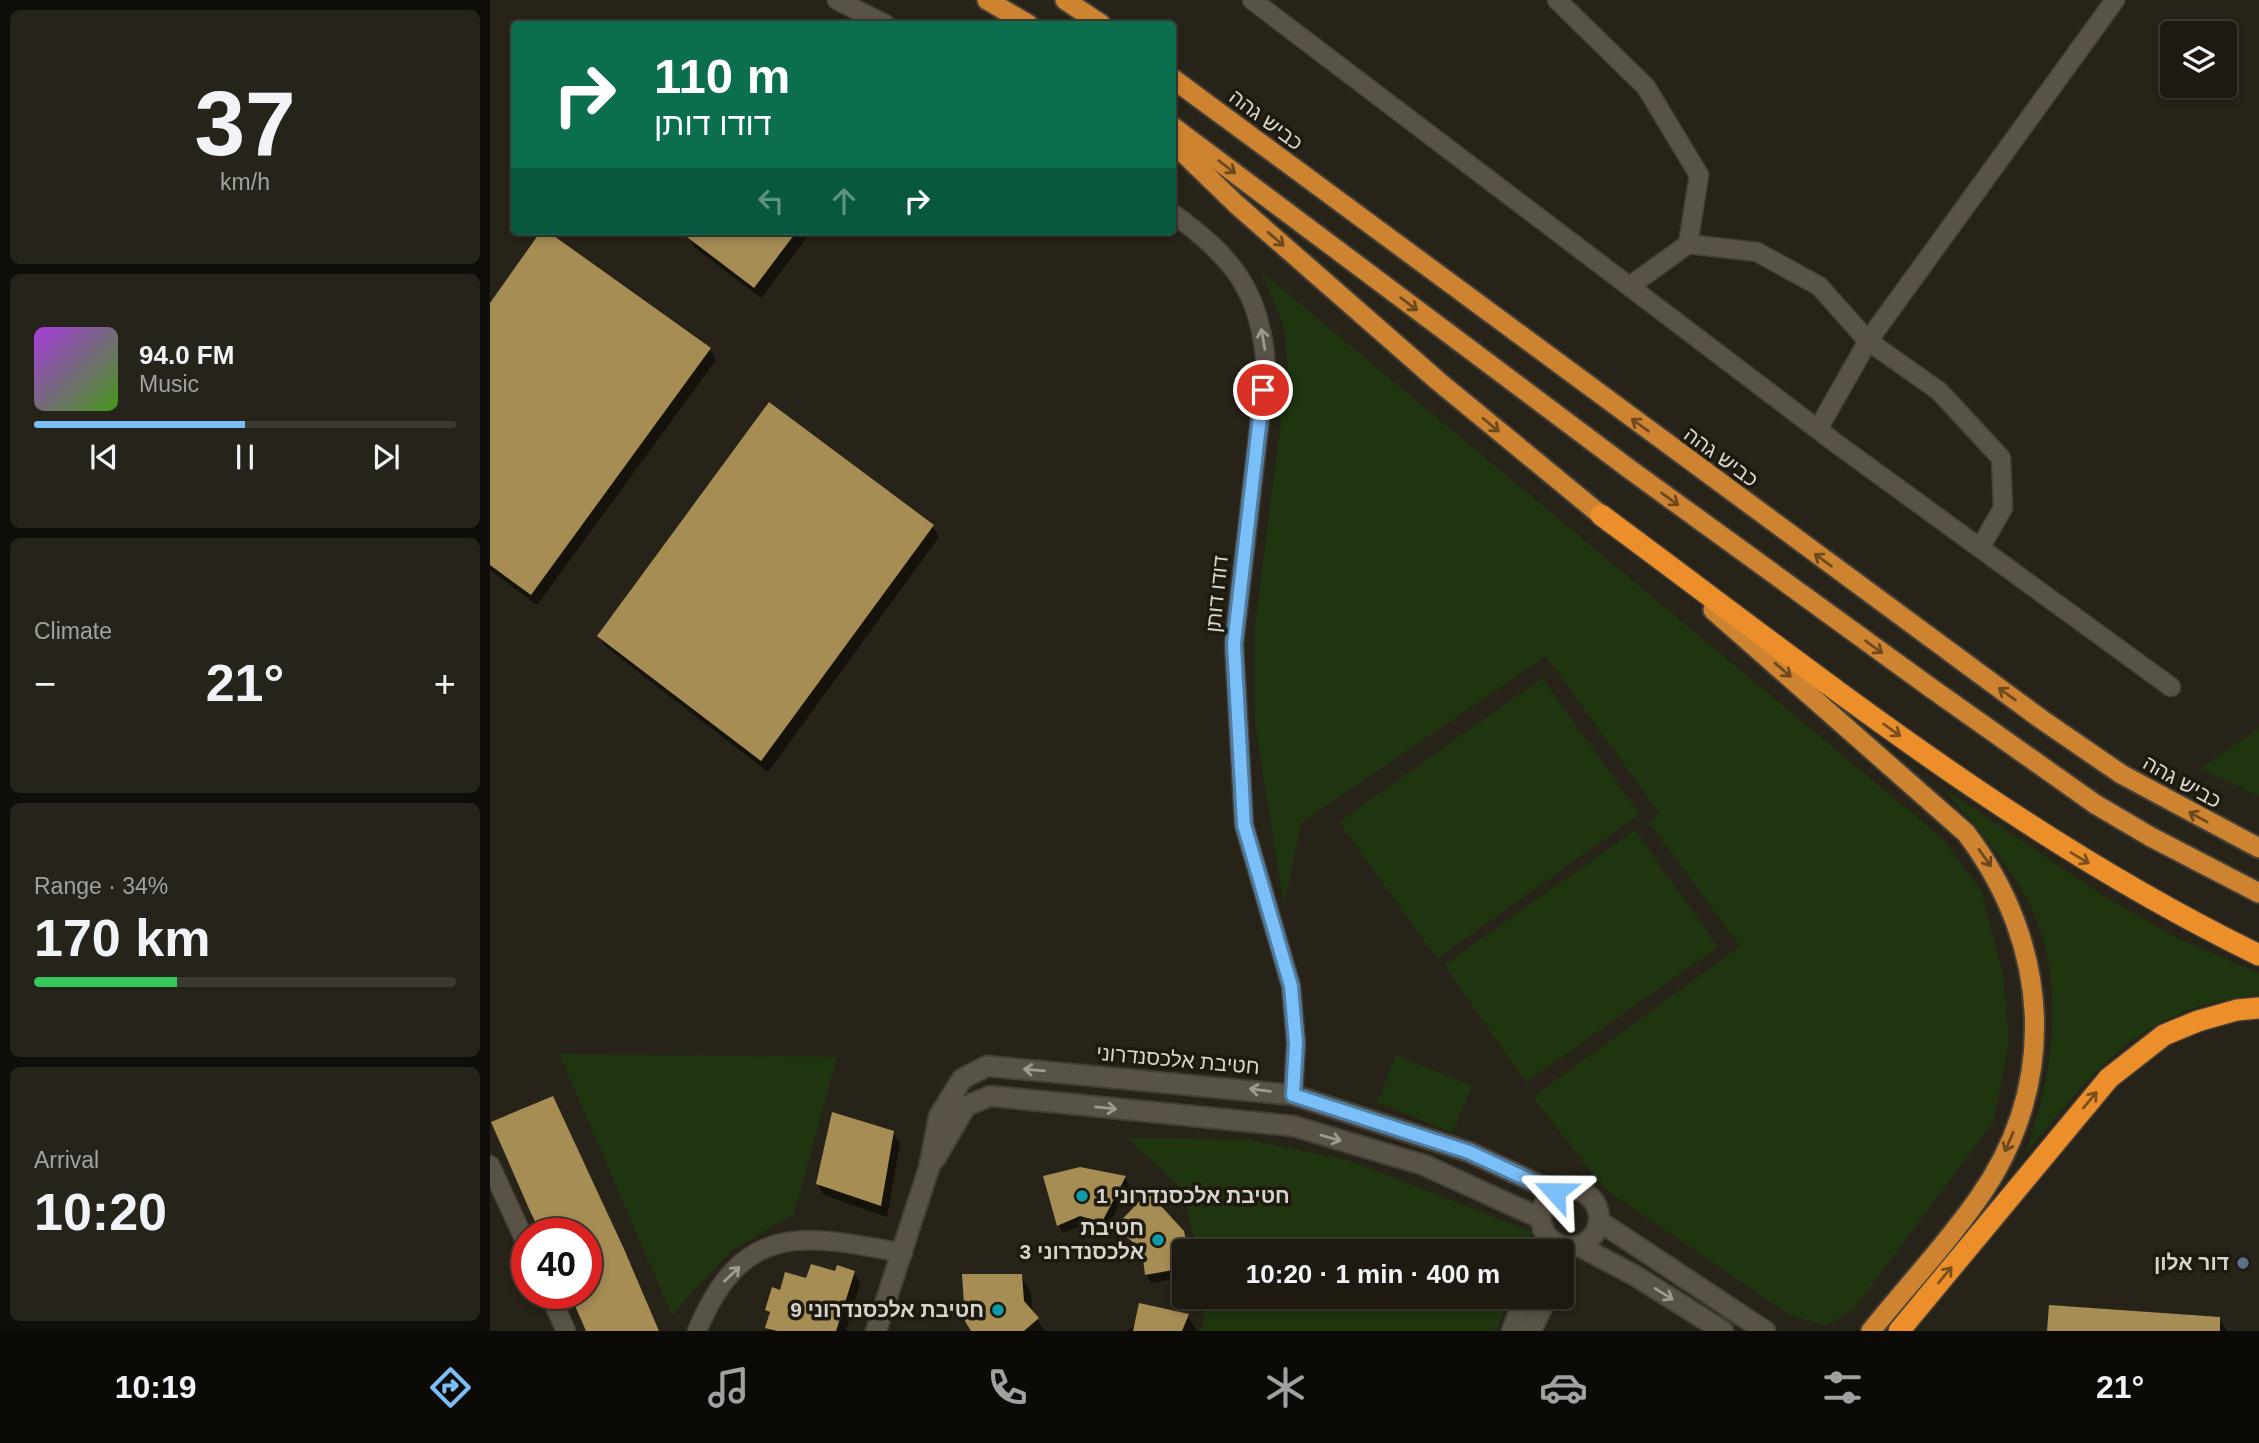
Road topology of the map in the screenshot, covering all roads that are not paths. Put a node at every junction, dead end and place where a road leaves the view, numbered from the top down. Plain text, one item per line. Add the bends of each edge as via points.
1 (838, 0) edge
2 (987, 0) edge
3 (1065, 0) edge
4 (1252, 0) edge
5 (1557, 0) edge
6 (2115, 0) edge
7 (879, 21) edge
8 (1023, 21) edge
9 (1096, 21) edge
10 (1176, 81) edge
11 (1176, 129) edge
12 (1176, 146) edge
13 (1176, 215) edge
14 (1688, 244) junction
15 (1629, 286) junction
16 (1868, 341) junction
17 (1818, 429) junction
18 (1601, 514) junction
19 (1980, 548) junction
20 (2171, 687) dead end
21 (2259, 848) edge
22 (2259, 893) edge
23 (2259, 955) edge
24 (2259, 1009) edge
25 (1293, 1095) junction
26 (490, 1165) edge
27 (929, 1168) junction
28 (1555, 1192) junction
29 (515, 1218) edge
30 (1599, 1221) junction
31 (1542, 1235) edge
32 (1574, 1250) edge
33 (903, 1253) junction
34 (1574, 1253) edge
35 (1909, 1284) junction
36 (556, 1309) edge
37 (1519, 1309) edge
38 (1541, 1309) edge
39 (1900, 1330) edge
40 (566, 1331) edge
41 (697, 1331) edge
42 (877, 1331) edge
43 (1511, 1331) edge
44 (1531, 1331) edge
45 (1723, 1331) edge
46 (1765, 1331) edge
47 (1855, 1331) edge
48 (1871, 1331) edge

1 - 7 street
2 - 8 highway
3 - 9 highway
4 - 15 street
5 - 14 street via 1646,87 1699,174
6 - 16 street
21 -> 10 highway, כביש גהה via 2121,774 2041,719
11 -> 22 highway via 1639,476 2095,804
12 -> 18 highway via 1438,382
25 -> 13 street, דודו דותן via 1296,1043 1291,986 1244,825 1234,644 1266,367 1265,341 1245,281 1224,256
14 - 15 street
14 - 16 street via 1757,252 1819,286
15 - 17 street
16 - 17 street
16 - 19 street via 1939,391 2001,458 2003,508
17 - 19 street
18 -> 23 highway via 2006,812 2128,887
18 -> 35 highway via 1940,807 1989,863 2004,891 2029,964 2036,1005 2030,1083 2005,1152 1980,1197
19 - 20 street
39 -> 24 highway via 2109,1078 2164,1035 2224,1013
25 -> 27 street, חטיבת אלכסנדרוני via 987,1066 962,1079 939,1116
25 - 28 street, חטיבת אלכסנדרוני via 1469,1152
26 - 29 street
27 -> 31 street, חטיבת אלכסנדרוני via 966,1106 990,1096 1293,1126 1424,1165
27 - 33 street, חטיבת אלכסנדרוני
28 - 30 street via 1575,1189 1585,1193 1597,1208
28 - 31 street via 1547,1199
30 - 32 street via 1594,1235
30 - 46 street
41 -> 33 street via 712,1294 759,1248 808,1238
33 - 42 street, חטיבת אלכסנדרוני
34 -> 45 street via 1625,1270
35 - 47 highway
35 - 48 highway
36 - 40 street
37 - 43 street
38 - 44 street

